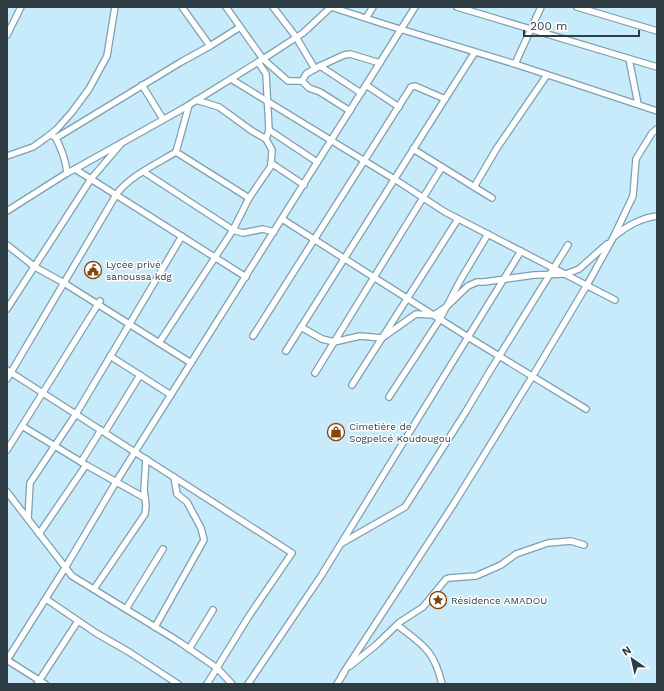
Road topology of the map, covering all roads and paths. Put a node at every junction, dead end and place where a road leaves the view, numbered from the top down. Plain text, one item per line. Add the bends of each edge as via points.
1 (21, 7) edge
2 (115, 7) edge
3 (182, 7) edge
4 (226, 7) edge
5 (273, 7) edge
6 (331, 7) edge
7 (373, 7) edge
8 (415, 7) edge
9 (457, 7) edge
10 (541, 7) edge
11 (577, 7) edge
12 (366, 18) junction
13 (240, 27) junction
14 (531, 29) junction
15 (401, 30) junction
16 (657, 31) edge
17 (7, 35) edge
18 (296, 37) junction
19 (210, 46) junction
20 (475, 52) junction
21 (629, 59) junction
22 (261, 61) junction
23 (380, 64) junction
24 (516, 64) junction
25 (318, 68) junction
26 (657, 68) edge
27 (547, 75) junction
28 (231, 79) junction
29 (302, 81) junction
30 (366, 85) junction
31 (142, 86) junction
32 (361, 93) junction
33 (444, 99) junction
34 (196, 100) junction
35 (267, 102) junction
36 (638, 104) junction
37 (189, 105) junction
38 (399, 107) junction
39 (657, 110) edge
40 (350, 111) junction
41 (163, 119) junction
42 (657, 129) edge
43 (269, 130) junction
44 (50, 134) junction
45 (56, 138) junction
46 (266, 139) junction
47 (124, 141) junction
48 (331, 141) junction
49 (413, 149) junction
50 (176, 152) junction
51 (7, 156) edge
52 (364, 161) junction
53 (318, 162) junction
54 (271, 163) junction
55 (442, 167) junction
56 (75, 169) junction
57 (144, 172) junction
58 (67, 173) junction
59 (91, 179) junction
60 (394, 179) junction
61 (304, 185) junction
62 (474, 187) junction
63 (116, 195) junction
64 (249, 198) junction
65 (423, 198) junction
66 (492, 198) dead end
67 (7, 212) edge
68 (657, 216) edge
69 (282, 218) junction
70 (458, 219) junction
71 (233, 230) junction
72 (274, 232) junction
73 (488, 234) junction
74 (182, 236) junction
75 (613, 238) junction
76 (314, 239) junction
77 (7, 245) edge
78 (568, 245) dead end
79 (521, 251) junction
80 (215, 257) junction
81 (344, 258) junction
82 (35, 267) junction
83 (554, 268) junction
84 (550, 274) junction
85 (566, 274) junction
86 (246, 277) junction
87 (374, 277) junction
88 (503, 280) junction
89 (64, 283) junction
90 (587, 285) junction
91 (407, 298) junction
92 (615, 300) dead end
93 (99, 303) junction
94 (446, 307) junction
95 (7, 309) edge
96 (434, 315) junction
97 (440, 319) junction
98 (128, 324) junction
99 (301, 327) junction
100 (253, 336) dead end
101 (468, 337) junction
102 (382, 338) junction
103 (334, 342) junction
104 (159, 343) junction
105 (286, 351) dead end
106 (110, 356) junction
107 (499, 356) junction
108 (191, 364) junction
109 (9, 371) edge
110 (315, 373) dead end
111 (140, 375) junction
112 (532, 377) junction
113 (7, 379) edge
114 (352, 385) dead end
115 (42, 394) junction
116 (172, 395) junction
117 (389, 397) dead end
118 (586, 409) dead end
119 (76, 414) junction
120 (22, 426) junction
121 (103, 431) junction
122 (55, 445) junction
123 (7, 450) edge
124 (135, 452) junction
125 (146, 459) junction
126 (84, 463) junction
127 (174, 477) junction
128 (116, 482) junction
129 (7, 492) edge
130 (145, 498) junction
131 (28, 519) junction
132 (39, 534) junction
133 (342, 543) junction
134 (584, 545) dead end
135 (163, 549) dead end
136 (65, 568) junction
137 (94, 589) junction
138 (46, 599) junction
139 (126, 608) junction
140 (213, 610) dead end
141 (78, 621) junction
142 (397, 625) junction
143 (155, 626) junction
144 (189, 649) junction
145 (217, 668) junction
146 (342, 675) junction
147 (170, 678) junction
148 (40, 683) edge
149 (166, 684) edge
150 (178, 684) edge
151 (207, 684) edge
152 (232, 684) edge
153 (248, 684) edge
154 (337, 684) edge
155 (442, 684) edge

1 - 17 street
2 - 44 street via 107,56 89,89 72,112
3 - 19 street
4 - 13 street
5 - 18 street
6 - 12 street
6 - 18 street
7 - 12 street
8 - 15 street
9 - 14 street
10 - 14 street
11 - 16 street
12 - 15 street
13 - 19 street
13 - 22 street
14 - 21 street
14 - 24 street
15 - 20 street
15 - 23 street
18 - 22 street
18 - 25 street
19 - 31 street
20 - 24 street
20 - 33 street
21 - 26 street
21 - 36 street
22 - 28 street
22 - 29 street via 288,81
22 - 35 street via 266,74
23 - 25 street via 350,54
23 - 30 street
24 - 27 street
25 - 29 street via 306,74
25 - 32 street
27 - 36 street
27 - 62 street via 497,148
28 - 34 street
28 - 35 street
29 - 40 street via 309,88
30 - 32 street
30 - 38 street
31 - 41 street
31 - 45 street
32 - 40 street
33 - 38 street via 412,86
33 - 49 street
34 - 37 street
34 - 46 street via 219,107
35 - 43 street
35 - 48 street
36 - 39 street
37 - 41 street
37 - 50 street
38 - 52 street
40 - 48 street
41 - 47 street
42 - 75 street via 636,159 633,196
43 - 46 street
43 - 53 street
44 - 45 street
44 - 51 street via 34,146
45 - 58 street via 67,166
46 - 54 street via 272,150
47 - 56 street
47 - 59 street
48 - 52 street
48 - 53 street
49 - 55 street
49 - 60 street
50 - 57 street
50 - 64 street
52 - 60 street
52 - 76 street
53 - 61 street
54 - 61 street
54 - 64 street
55 - 62 street
55 - 65 street
56 - 58 street
56 - 59 street
57 - 63 street via 130,180
57 - 71 street
58 - 67 street
59 - 63 street
59 - 82 street
60 - 65 street
60 - 81 street
61 - 69 street
62 - 66 street
63 - 74 street
63 - 89 street
64 - 71 street
65 - 70 street
65 - 87 street
68 - 75 street via 646,217
69 - 72 street
69 - 76 street
70 - 73 street
70 - 91 street
71 - 72 street via 243,233 263,229
71 - 80 street
72 - 86 street
73 - 79 street
73 - 94 street
74 - 80 street
74 - 98 street
75 - 85 street via 579,269
75 - 90 street
76 - 81 street
76 - 100 street
77 - 82 street
78 - 83 street
79 - 83 street
79 - 88 street
80 - 86 street
80 - 104 street
81 - 87 street
81 - 99 street
82 - 89 street
82 - 95 street
83 - 84 street
83 - 85 street
84 - 85 street
84 - 88 street
84 - 107 street
85 - 90 street
86 - 108 street
87 - 91 street
87 - 103 street
88 - 94 street via 477,282 468,286
88 - 101 street
89 - 93 street
89 - 109 street
90 - 92 street
90 - 112 street
91 - 96 street
91 - 102 street
93 - 98 street
93 - 115 street
94 - 96 street
94 - 97 street
96 - 97 street
96 - 102 street via 416,314
97 - 101 street
97 - 117 street
98 - 104 street
98 - 106 street
99 - 103 street via 322,339
99 - 105 street
101 - 107 street
101 - 133 street
102 - 103 street via 360,336
102 - 114 street
103 - 110 street
104 - 108 street
106 - 111 street
106 - 119 street
107 - 112 street
107 - 133 street via 405,507
108 - 116 street
109 - 113 street
109 - 115 street
111 - 116 street
111 - 121 street
112 - 118 street
112 - 146 street via 455,502
115 - 119 street
115 - 120 street
116 - 124 street
119 - 121 street
119 - 122 street
120 - 122 street
120 - 123 street
121 - 124 street
121 - 126 street
122 - 126 street
122 - 131 street via 30,483
124 - 125 street
124 - 128 street
125 - 127 street
125 - 130 street
126 - 128 street
126 - 132 street
127 - 143 street via 177,494 187,502 201,528 204,540
127 - 145 street via 292,553
128 - 130 street
128 - 136 street
129 - 131 street
130 - 137 street via 145,514
131 - 132 street
132 - 136 street
133 - 153 street
134 - 142 street via 571,541 548,542 516,554 501,565 476,576 449,578 423,607
135 - 139 street
136 - 137 street via 72,576
136 - 138 street
137 - 139 street
138 - 141 street
138 - 148 street via 7,660
139 - 143 street
140 - 144 street
141 - 147 street
141 - 148 street
142 - 146 street
142 - 155 street via 424,646 434,658
143 - 144 street
144 - 145 street
145 - 151 street
145 - 152 street
146 - 154 street
147 - 149 street
147 - 150 street

